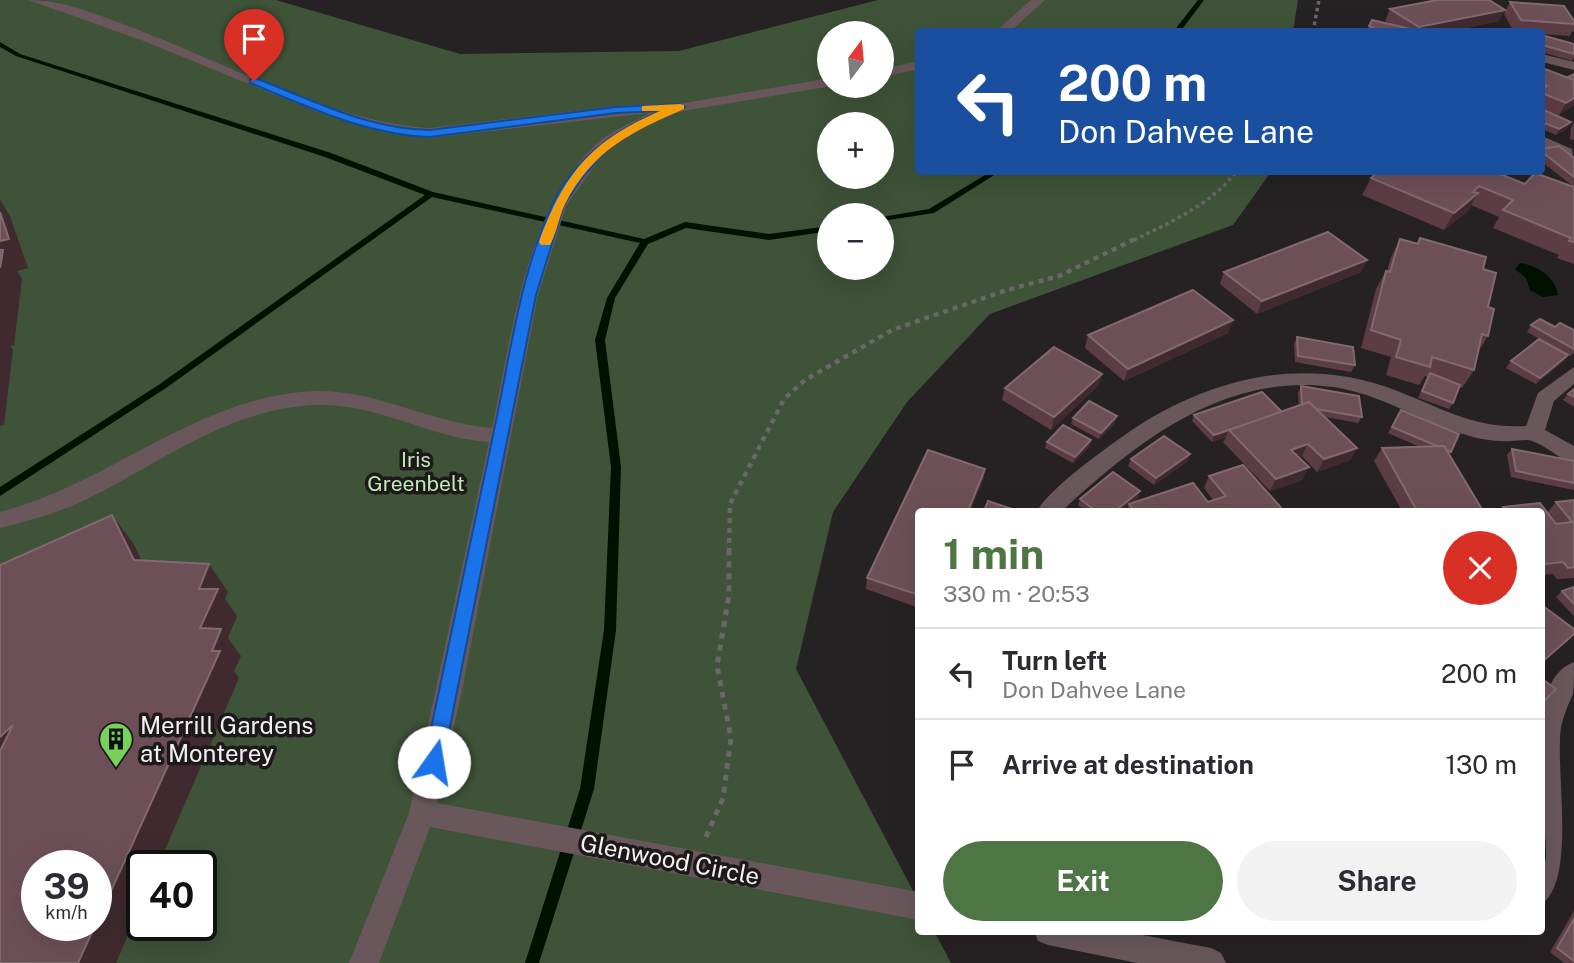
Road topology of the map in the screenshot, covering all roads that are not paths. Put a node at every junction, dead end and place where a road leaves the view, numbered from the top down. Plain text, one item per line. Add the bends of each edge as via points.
1 (34, 0) edge
2 (1039, 0) edge
3 (1006, 28) edge
4 (1545, 59) edge
5 (915, 66) edge
6 (1574, 66) edge
7 (894, 70) edge
8 (817, 84) edge
9 (680, 107) junction
10 (1545, 142) edge
11 (1572, 155) edge
12 (1574, 374) edge
13 (1534, 433) junction
14 (501, 436) junction
15 (1574, 456) edge
16 (1051, 508) edge
17 (0, 520) edge
18 (1574, 673) edge
19 (1545, 757) edge
20 (1545, 757) edge
21 (422, 813) junction
22 (1545, 886) edge
23 (915, 905) edge
24 (1068, 935) edge
25 (364, 963) edge
26 (1210, 963) edge

1 - 9 street via 177,50 356,122 403,133
2 - 3 street
4 - 6 street
5 - 7 street
8 - 9 street
9 - 14 street via 627,129 601,147 558,205 529,295
10 - 11 street
12 - 13 street via 1545,398
13 - 15 street
13 - 16 street via 1507,436 1471,431 1360,386 1310,376 1275,377 1224,391 1148,427 1112,452
14 - 17 street via 458,432 351,400 279,402 219,418 185,433 75,498
14 - 21 street
18 - 20 street via 1557,696 1546,733
19 - 22 street via 1560,857 1558,871
21 - 23 street, Glenwood Circle
21 - 25 street
24 - 26 street

